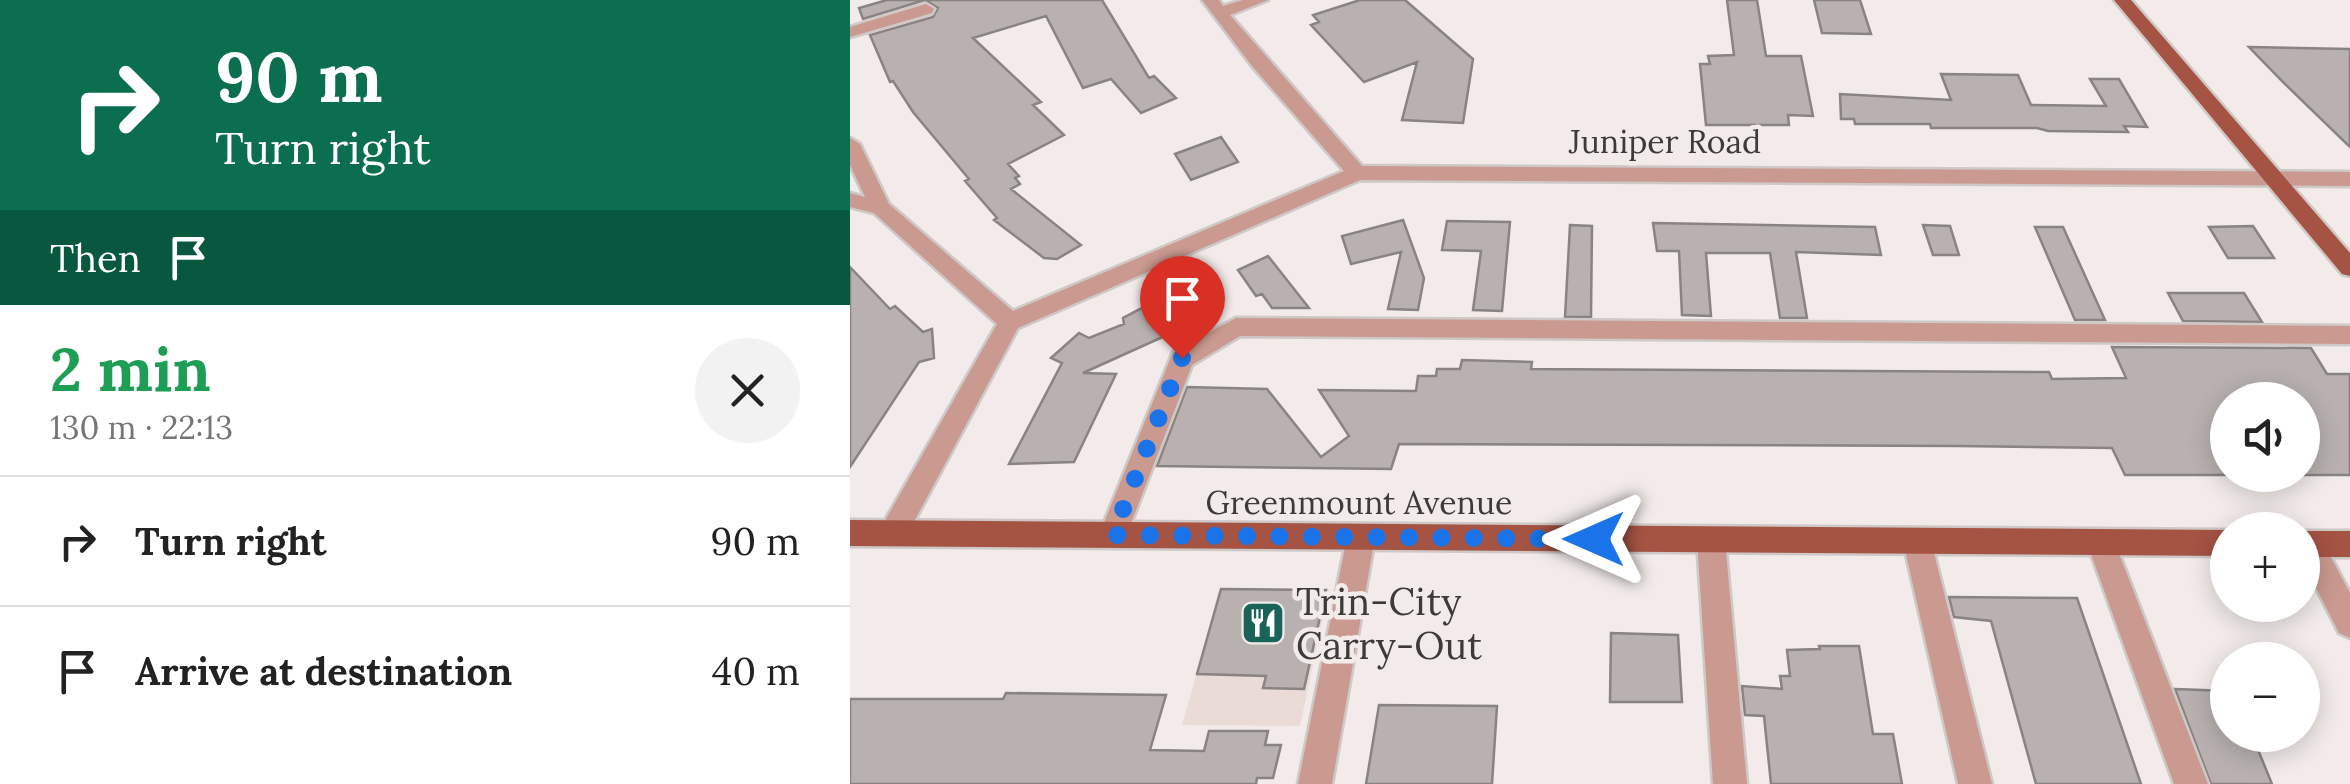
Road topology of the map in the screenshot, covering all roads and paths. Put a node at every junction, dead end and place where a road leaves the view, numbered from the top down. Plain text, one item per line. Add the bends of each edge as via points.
1 (1260, 0) edge
2 (2122, 0) edge
3 (1215, 6) edge
4 (926, 9) dead end
5 (850, 32) edge
6 (850, 144) edge
7 (1357, 173) junction
8 (2350, 178) edge
9 (2278, 179) junction
10 (850, 200) edge
11 (882, 208) junction
12 (2350, 268) edge
13 (1010, 322) junction
14 (2350, 335) edge
15 (850, 533) edge
16 (893, 533) junction
17 (1113, 535) junction
18 (1361, 537) junction
19 (1711, 540) junction
20 (1917, 541) junction
21 (2101, 542) junction
22 (2210, 544) edge
23 (2320, 544) edge
24 (2350, 544) edge
25 (2320, 569) edge
26 (2350, 623) edge
27 (1314, 784) edge
28 (1730, 784) edge
29 (1975, 784) edge
30 (2191, 784) edge

1 - 3 street
2 - 9 main road
3 - 7 street
4 - 5 street
6 - 11 street
7 - 9 street, Juniper Road
7 - 13 street, Juniper Road
8 - 9 street, Juniper Road
9 - 12 main road
10 - 11 street
11 - 13 street
13 - 16 street
14 - 17 street via 1236,327 1182,358
15 - 16 main road, Greenmount Avenue
16 - 17 main road, Greenmount Avenue
17 - 18 main road, Greenmount Avenue
18 - 19 main road, Greenmount Avenue
18 - 27 street
19 - 20 main road, Greenmount Avenue
19 - 28 street
20 - 21 main road, Greenmount Avenue
20 - 29 street
21 - 22 main road, Greenmount Avenue
21 - 30 street
23 - 24 main road
25 - 26 street

